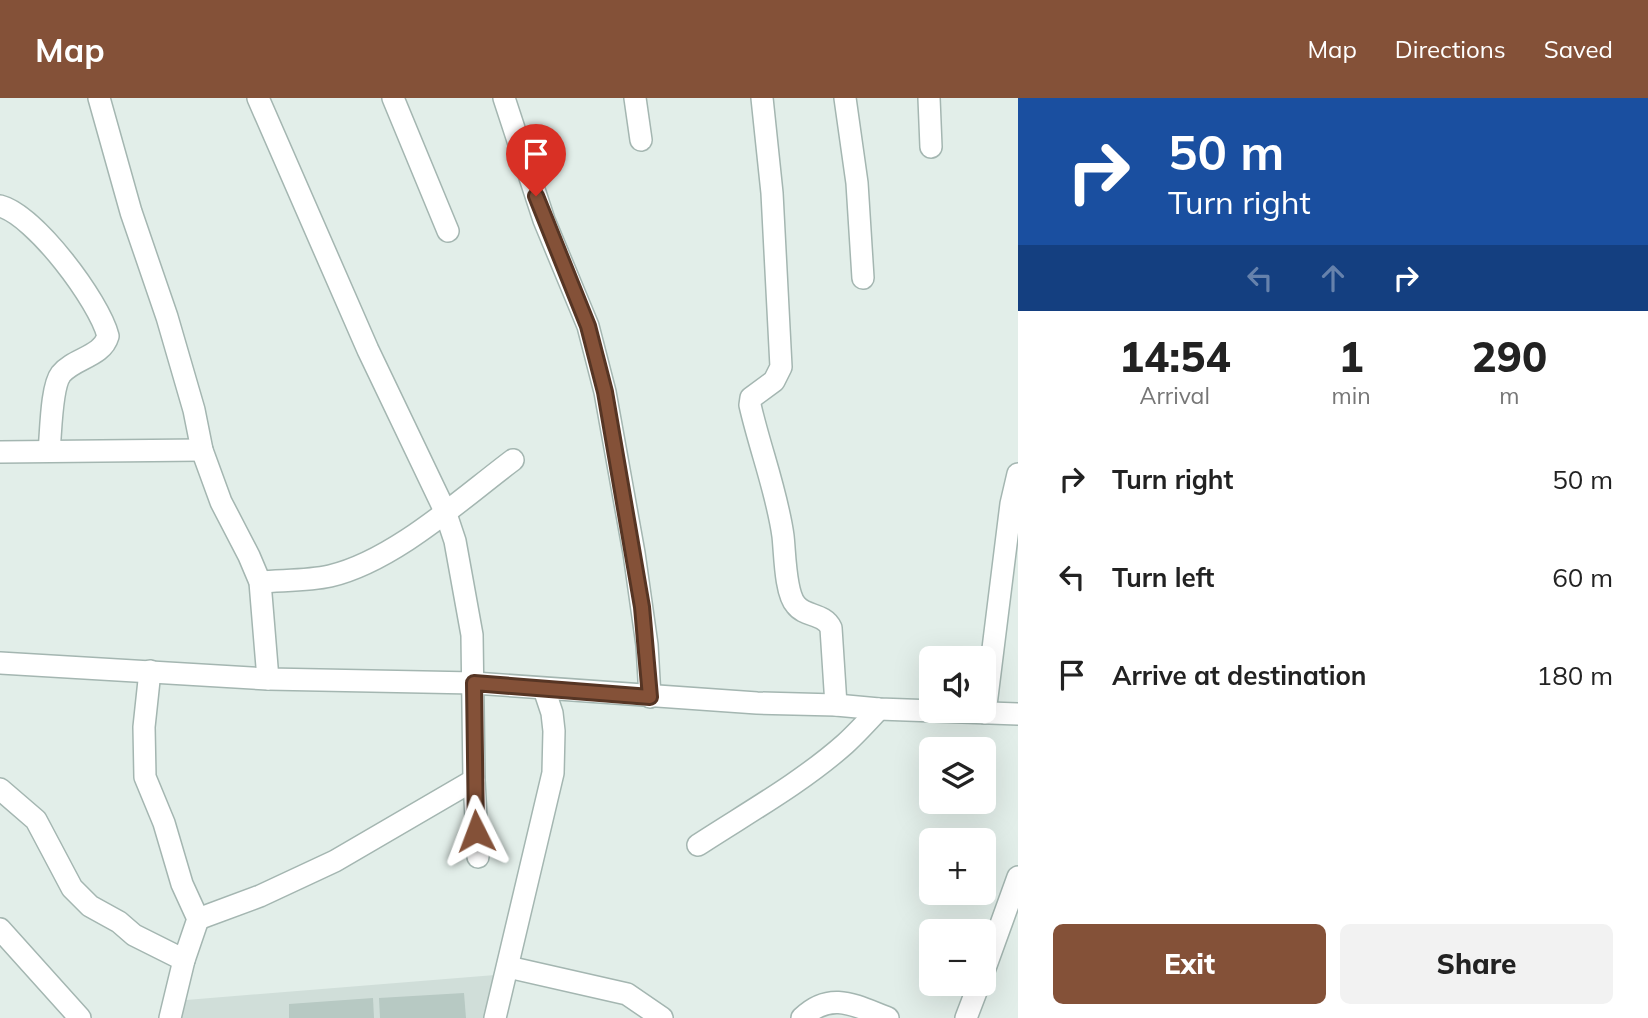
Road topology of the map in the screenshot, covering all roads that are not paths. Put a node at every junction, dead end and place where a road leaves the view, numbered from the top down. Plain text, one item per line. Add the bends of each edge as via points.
1 (99, 98) edge
2 (258, 98) edge
3 (393, 98) edge
4 (504, 98) edge
5 (635, 98) edge
6 (762, 98) edge
7 (845, 98) edge
8 (929, 98) edge
9 (641, 140) dead end
10 (932, 147) dead end
11 (0, 206) edge
12 (448, 231) dead end
13 (863, 278) dead end
14 (202, 450) junction
15 (49, 451) junction
16 (0, 452) edge
17 (513, 460) dead end
18 (1018, 474) edge
19 (446, 511) junction
20 (260, 582) junction
21 (994, 646) edge
22 (0, 663) edge
23 (150, 671) junction
24 (268, 679) junction
25 (474, 683) junction
26 (544, 689) junction
27 (650, 697) junction
28 (836, 705) junction
29 (879, 709) junction
30 (919, 711) edge
31 (996, 714) edge
32 (1018, 715) edge
33 (474, 780) junction
34 (0, 789) edge
35 (698, 845) dead end
36 (478, 857) dead end
37 (1018, 877) edge
38 (198, 919) junction
39 (0, 929) edge
40 (996, 938) edge
41 (184, 960) junction
42 (508, 967) junction
43 (974, 996) edge
44 (80, 1018) edge
45 (170, 1018) edge
46 (495, 1018) edge
47 (662, 1018) edge
48 (802, 1018) edge
49 (888, 1018) edge
50 (966, 1018) edge

1 - 14 street via 167,317
2 - 19 street via 368,350
3 - 12 street
4 - 27 street via 544,220 588,326 605,392 640,593
5 - 9 street
6 - 28 street via 781,367 774,381 751,398 750,405 782,525 790,591 796,606 824,619 831,628
7 - 13 street
8 - 10 street
11 - 15 street via 21,216 66,264 89,294 108,336 100,349 61,374
14 - 15 street
14 - 20 street via 221,502
15 - 16 street
17 - 19 street
18 - 21 street
19 - 20 street via 396,547 330,576
19 - 25 street via 466,592
20 - 24 street
22 - 23 street
23 - 24 street
23 - 38 street via 145,777
24 - 25 street
25 - 26 street
25 - 33 street
26 - 27 street
26 - 42 street via 554,731 553,773
27 - 28 street
28 - 29 street
29 - 30 street
29 - 35 street via 829,757
31 - 32 street
33 - 36 street
33 - 38 street via 335,861
34 - 41 street via 36,820 79,897 134,935
37 - 40 street
38 - 41 street
39 - 44 street
41 - 45 street
42 - 46 street
42 - 47 street via 626,995
43 - 50 street
48 - 49 street via 816,1006 838,1002

